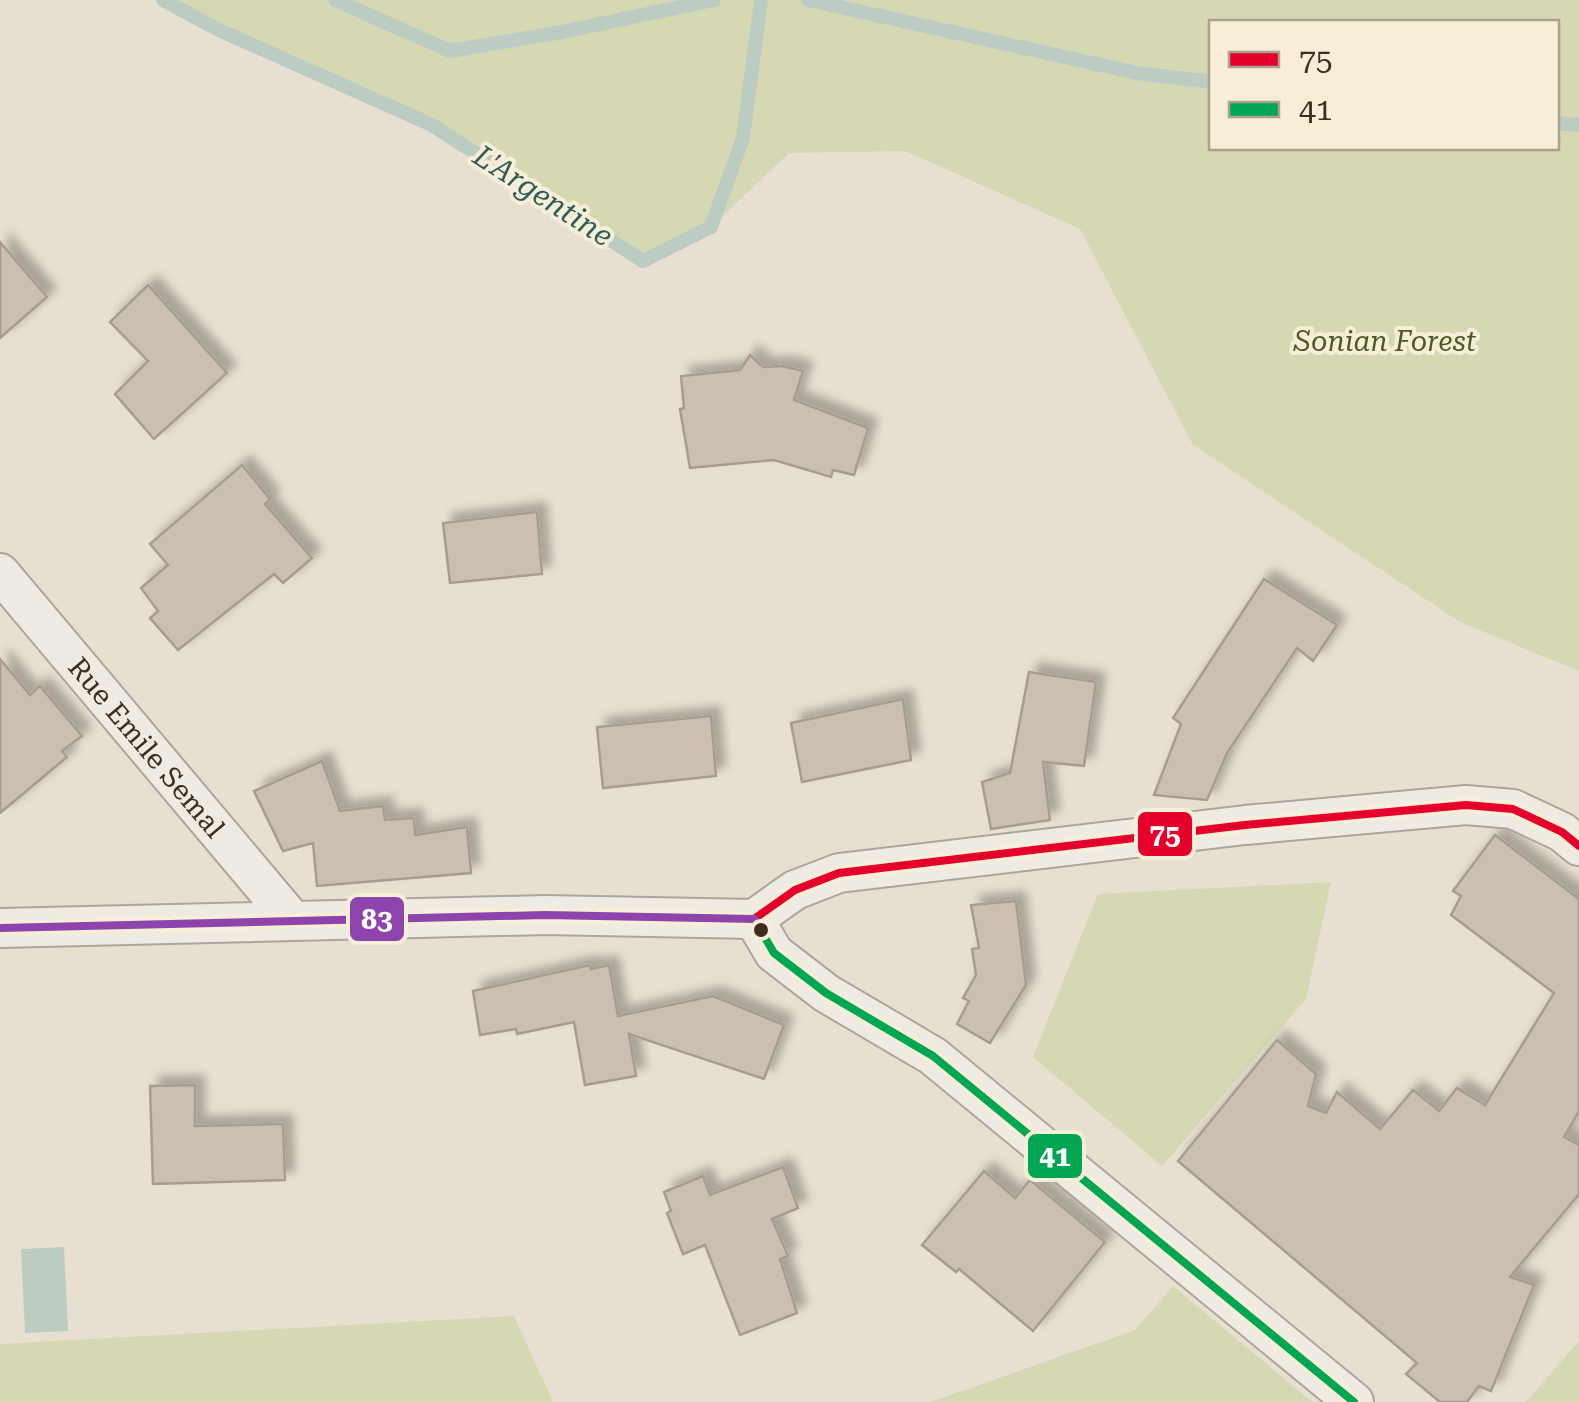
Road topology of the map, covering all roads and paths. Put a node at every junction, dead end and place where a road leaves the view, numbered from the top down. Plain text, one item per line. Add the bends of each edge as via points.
1 (0, 573) edge
2 (1579, 846) edge
3 (754, 919) junction
4 (292, 920) junction
5 (0, 928) edge
6 (1354, 1402) edge

1 - 4 street, Rue Emile Semal
2 - 3 street via 1513,809 1466,805 839,873 795,890
3 - 4 street
3 - 6 street via 774,954 933,1056
4 - 5 street

